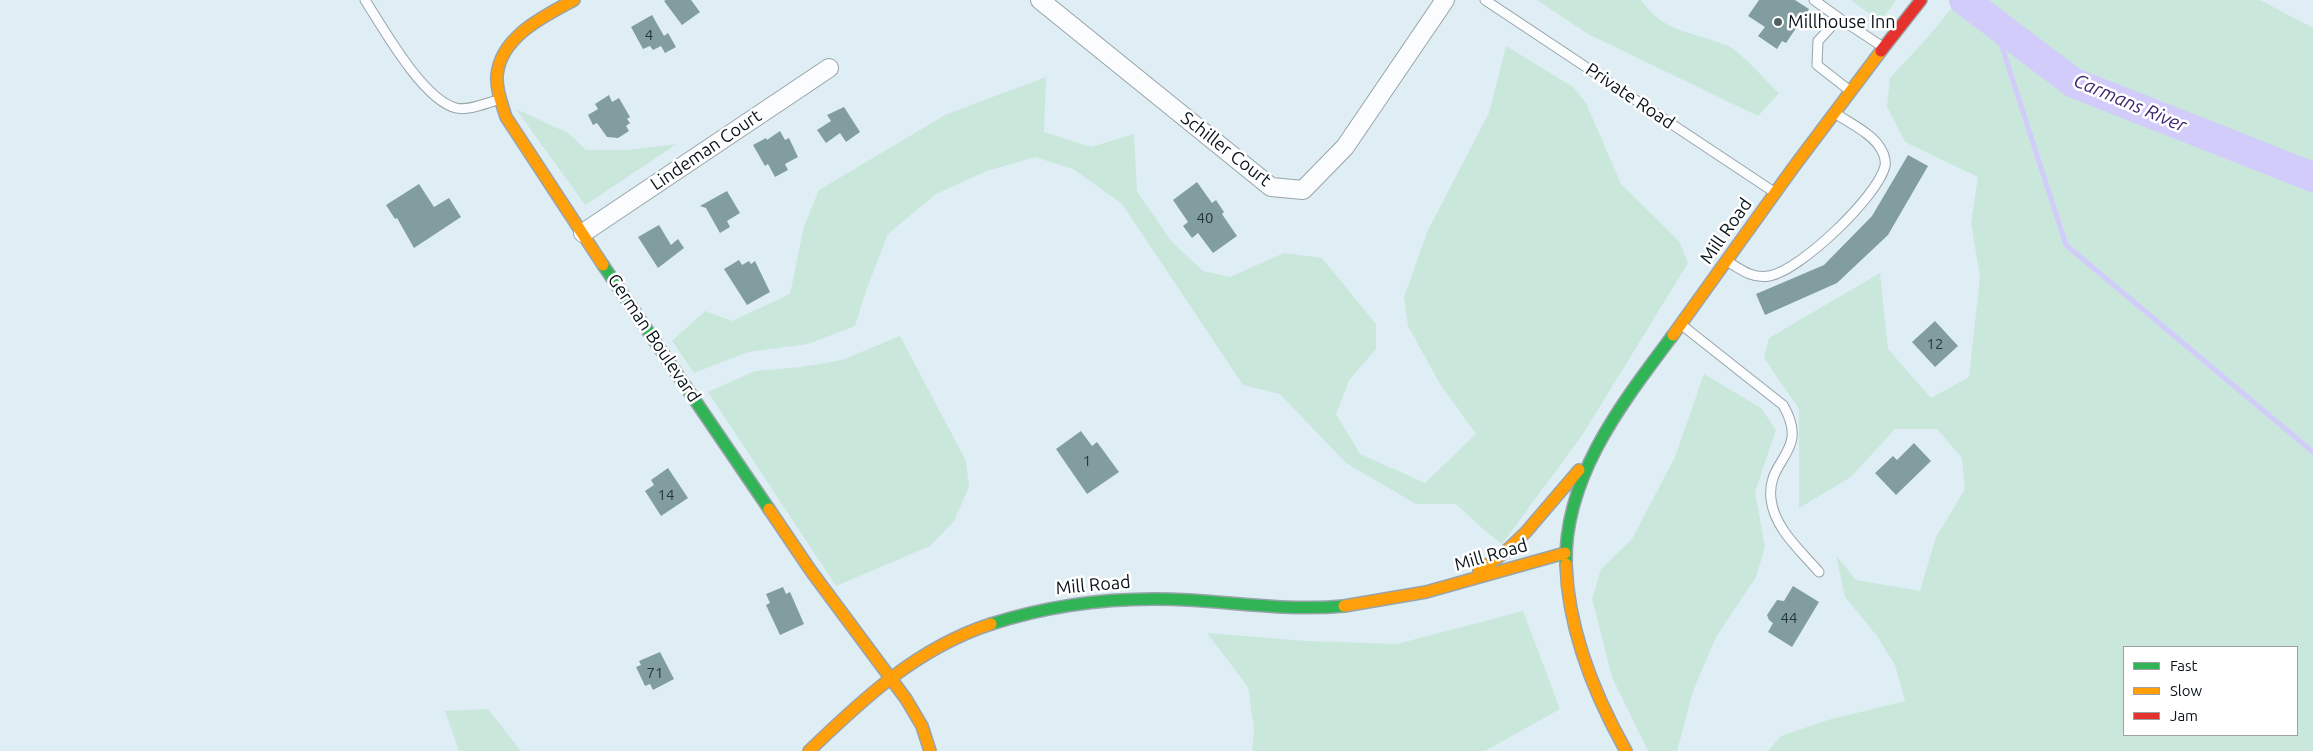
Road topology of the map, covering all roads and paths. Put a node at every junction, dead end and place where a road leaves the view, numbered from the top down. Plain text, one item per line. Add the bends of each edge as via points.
1 (365, 0) edge
2 (574, 0) edge
3 (1040, 0) edge
4 (1446, 0) edge
5 (1485, 0) edge
6 (1814, 0) edge
7 (1921, 0) edge
8 (554, 5) edge
9 (1839, 18) junction
10 (1884, 48) junction
11 (829, 68) dead end
12 (1851, 91) junction
13 (498, 100) junction
14 (1835, 112) junction
15 (1774, 192) junction
16 (583, 233) junction
17 (1727, 260) junction
18 (1681, 325) junction
19 (1593, 455) junction
20 (1565, 553) junction
21 (1819, 572) dead end
22 (1460, 583) junction
23 (891, 676) junction
24 (809, 751) edge
25 (930, 751) edge
26 (1626, 751) edge

1 - 13 lane via 406,63 443,101 456,108 465,108
2 - 8 main road, German Boulevard
3 - 4 street, Schiller Court via 1271,187 1304,190 1345,147
5 - 15 lane, Private Road
6 - 9 lane
7 - 10 main road, Mill Road
8 - 13 main road, German Boulevard via 506,50 498,66
9 - 10 lane
9 - 12 lane via 1818,41 1817,65
10 - 12 main road, Mill Road
11 - 16 street, Lindeman Court
12 - 14 main road, Mill Road
13 - 16 main road, German Boulevard via 533,160
14 - 15 main road, Mill Road
14 - 17 lane via 1882,151 1886,164 1878,183 1811,254 1787,270 1761,277 1751,275
15 - 17 main road, Mill Road
16 - 23 main road, German Boulevard via 811,571
17 - 18 main road, Mill Road
18 - 19 main road, Mill Road via 1624,404
18 - 21 lane via 1782,405 1791,420 1790,449 1773,480 1770,497 1780,526
19 - 20 main road, Mill Road via 1573,500
19 - 22 main road via 1509,549
20 - 22 main road, Mill Road
20 - 26 main road via 1567,589 1591,680
22 - 23 main road, Mill Road via 1340,606 1141,598 1062,605 977,627
23 - 24 main road, Mill Road
23 - 25 main road, German Boulevard via 918,719

